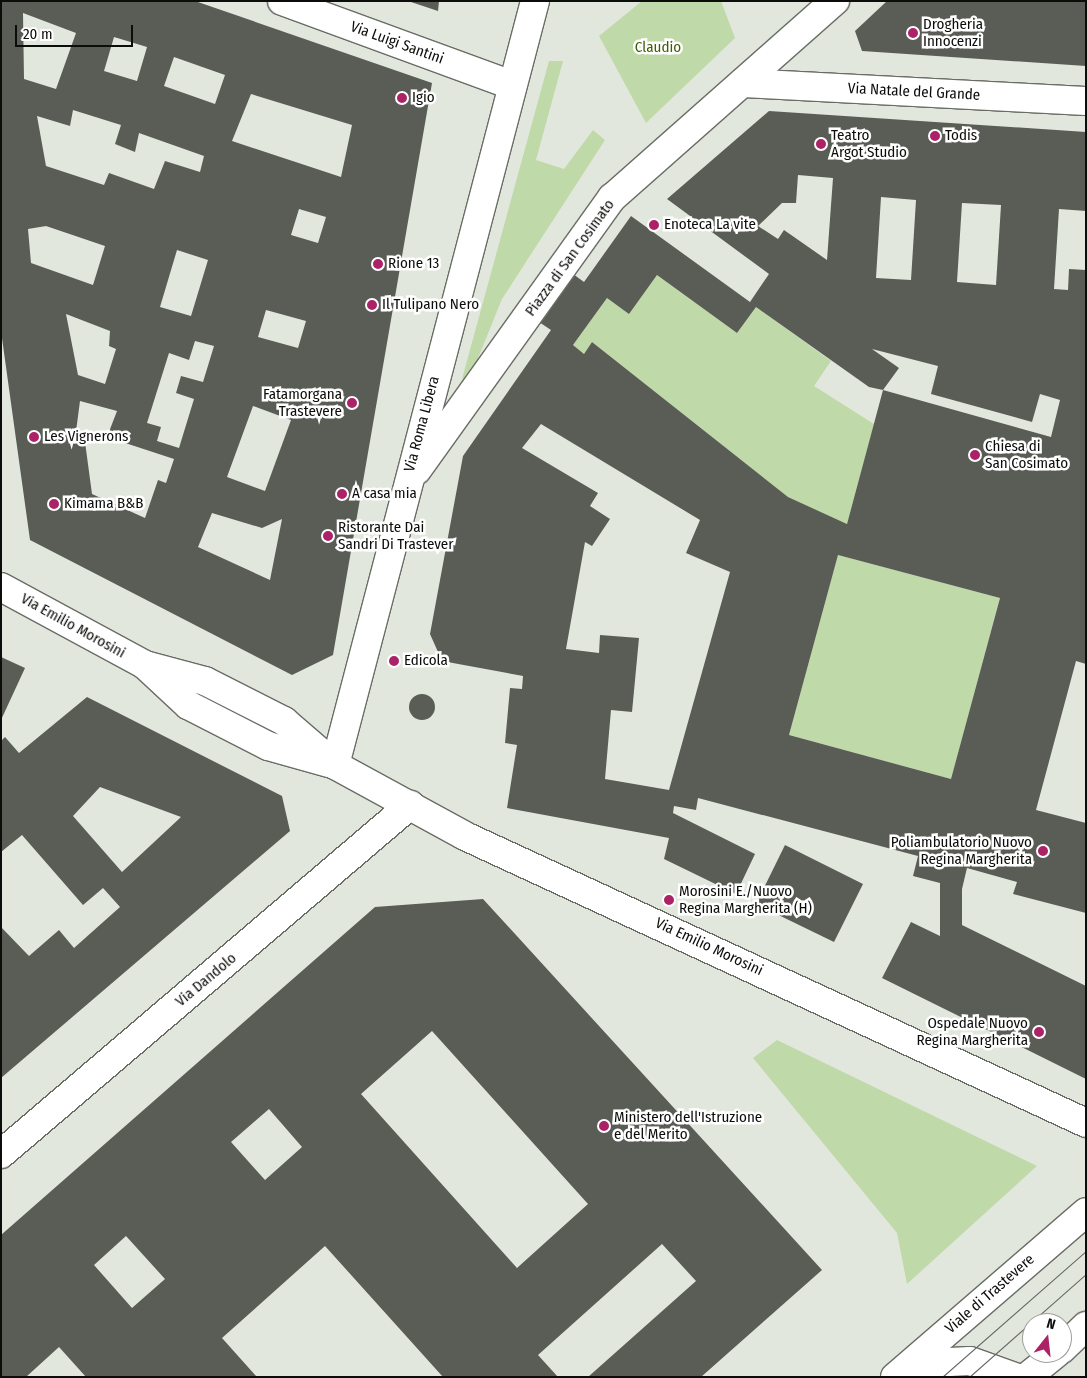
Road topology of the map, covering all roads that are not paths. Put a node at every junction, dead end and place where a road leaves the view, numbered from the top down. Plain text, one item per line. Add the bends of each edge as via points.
1 (282, 1) edge
2 (535, 1) edge
3 (835, 1) edge
4 (743, 83) junction
5 (512, 85) junction
6 (1086, 101) edge
7 (406, 486) junction
8 (1, 586) edge
9 (335, 765) junction
10 (410, 805) junction
11 (1086, 1123) edge
12 (1, 1154) edge
13 (1086, 1212) edge
14 (1086, 1326) edge
15 (1072, 1339) edge
16 (1045, 1363) edge
17 (895, 1377) edge
18 (901, 1377) edge
19 (1015, 1377) edge
20 (1027, 1377) edge

1 - 5 street, Via Luigi Santini
2 - 5 street
3 - 4 street, Piazza di San Cosimato
4 - 6 street, Via Natale del Grande
4 - 7 street, Piazza di San Cosimato via 612,198
5 - 7 street, Via Roma Libera
7 - 9 street, Via Roma Libera
8 - 9 street, Via Emilio Morosini via 145,665 188,705 268,746
9 - 10 street, Via Emilio Morosini
10 - 11 street, Via Emilio Morosini via 465,836
10 - 12 street, Via Dandolo
13 - 17 street, Viale di Trastevere
14 - 15 street
16 - 20 street
18 - 19 street via 924,1364 960,1361 984,1363

